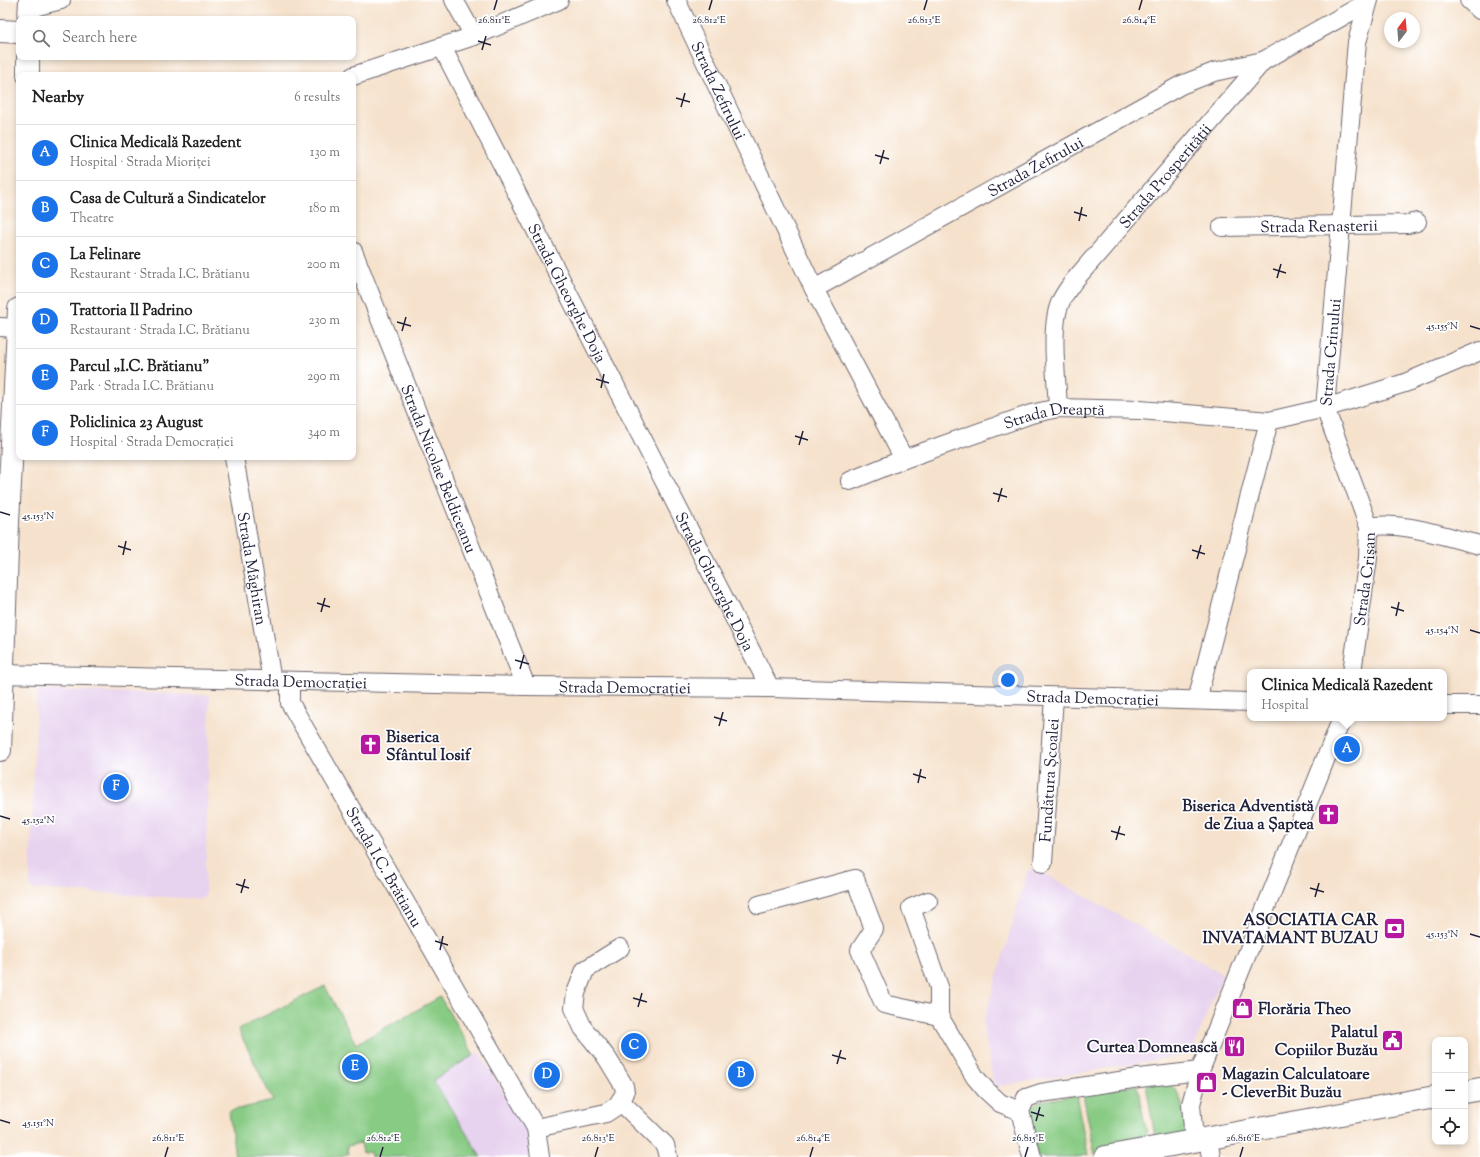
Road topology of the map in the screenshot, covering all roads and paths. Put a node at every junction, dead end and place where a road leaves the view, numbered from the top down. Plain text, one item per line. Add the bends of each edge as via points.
1 (60, 0) edge
2 (454, 0) edge
3 (559, 0) edge
4 (676, 0) edge
5 (1469, 0) edge
6 (1368, 1) edge
7 (30, 9) edge
8 (1480, 10) edge
9 (0, 31) edge
10 (16, 32) edge
11 (474, 36) junction
12 (442, 47) junction
13 (28, 60) edge
14 (1263, 61) junction
15 (28, 72) edge
16 (356, 75) edge
17 (1417, 222) dead end
18 (1341, 225) junction
19 (1222, 227) dead end
20 (356, 258) edge
21 (814, 289) junction
22 (12, 321) edge
23 (16, 342) edge
24 (1480, 351) edge
25 (16, 376) edge
26 (1058, 408) junction
27 (1325, 408) junction
28 (1269, 421) junction
29 (904, 459) junction
30 (235, 460) edge
31 (850, 481) dead end
32 (4, 522) edge
33 (1369, 527) junction
34 (1480, 545) edge
35 (1352, 669) edge
36 (2, 674) edge
37 (272, 681) junction
38 (290, 681) junction
39 (526, 686) junction
40 (770, 688) junction
41 (1054, 696) junction
42 (1197, 700) junction
43 (1247, 702) edge
44 (1447, 705) edge
45 (1480, 705) edge
46 (1341, 721) edge
47 (0, 750) edge
48 (1043, 863) dead end
49 (928, 901) dead end
50 (759, 905) dead end
51 (620, 948) dead end
52 (939, 1016) junction
53 (1200, 1071) junction
54 (1480, 1089) edge
55 (1468, 1091) edge
56 (1432, 1098) edge
57 (620, 1101) junction
58 (1020, 1111) junction
59 (536, 1128) junction
60 (1193, 1148) edge
61 (540, 1157) edge
62 (668, 1157) edge
63 (1032, 1157) edge
64 (1105, 1157) edge

1 - 7 street
2 - 11 street
3 - 11 street
4 - 21 street, Strada Zefirului
5 - 8 street
6 - 14 street, Strada Prosperității
6 - 18 street, Strada Crinului via 1357,42
9 - 10 street
11 - 12 street
12 - 16 street
12 - 40 street, Strada Gheorghe Doja
13 - 15 street
14 - 21 street, Strada Zefirului via 1221,70 1181,85
14 - 26 street, Strada Prosperității via 1073,282 1061,302 1055,339
17 - 18 street, Strada Renașterii
18 - 19 street, Strada Renașterii
18 - 27 street, Strada Crinului
20 - 39 street, Strada Nicolae Beldiceanu
21 - 29 street, Strada Zefirului
22 - 23 street
24 - 27 street via 1405,383
25 - 32 street
26 - 28 street, Strada Dreaptă via 1140,410
26 - 29 street, Strada Dreaptă via 1031,414
27 - 28 street, Strada Crinului
27 - 33 street
28 - 42 street
29 - 31 street, Strada Dreaptă
30 - 37 street, Strada Măghiran
32 - 36 street
33 - 34 street, Strada Crișan via 1382,524 1398,526
33 - 35 street, Strada Crișan via 1368,558
36 - 37 street, Strada Democrației
36 - 47 street
37 - 38 street, Strada Democrației
38 - 39 street, Strada Democrației
38 - 59 street, Strada I.C. Brătianu via 290,703
39 - 40 street, Strada Democrației
40 - 41 street, Strada Democrației
41 - 42 street, Strada Democrației
41 - 48 street, Fundătura Școalei
42 - 43 street, Strada Democrației
44 - 45 street
46 - 53 street
49 - 52 street via 911,908 939,987
50 - 52 street via 856,879 874,929 860,950 884,1004
51 - 57 street via 585,970 576,993 574,1008 583,1028 607,1058 624,1086 625,1093
52 - 58 street via 975,1077 986,1090 1000,1103
53 - 58 street via 1041,1094 1026,1098
53 - 60 street via 1191,1104
54 - 55 street
56 - 60 street
57 - 59 street via 606,1113
57 - 62 street via 665,1145
58 - 63 street
59 - 61 street, Strada I.C. Brătianu
60 - 64 street

